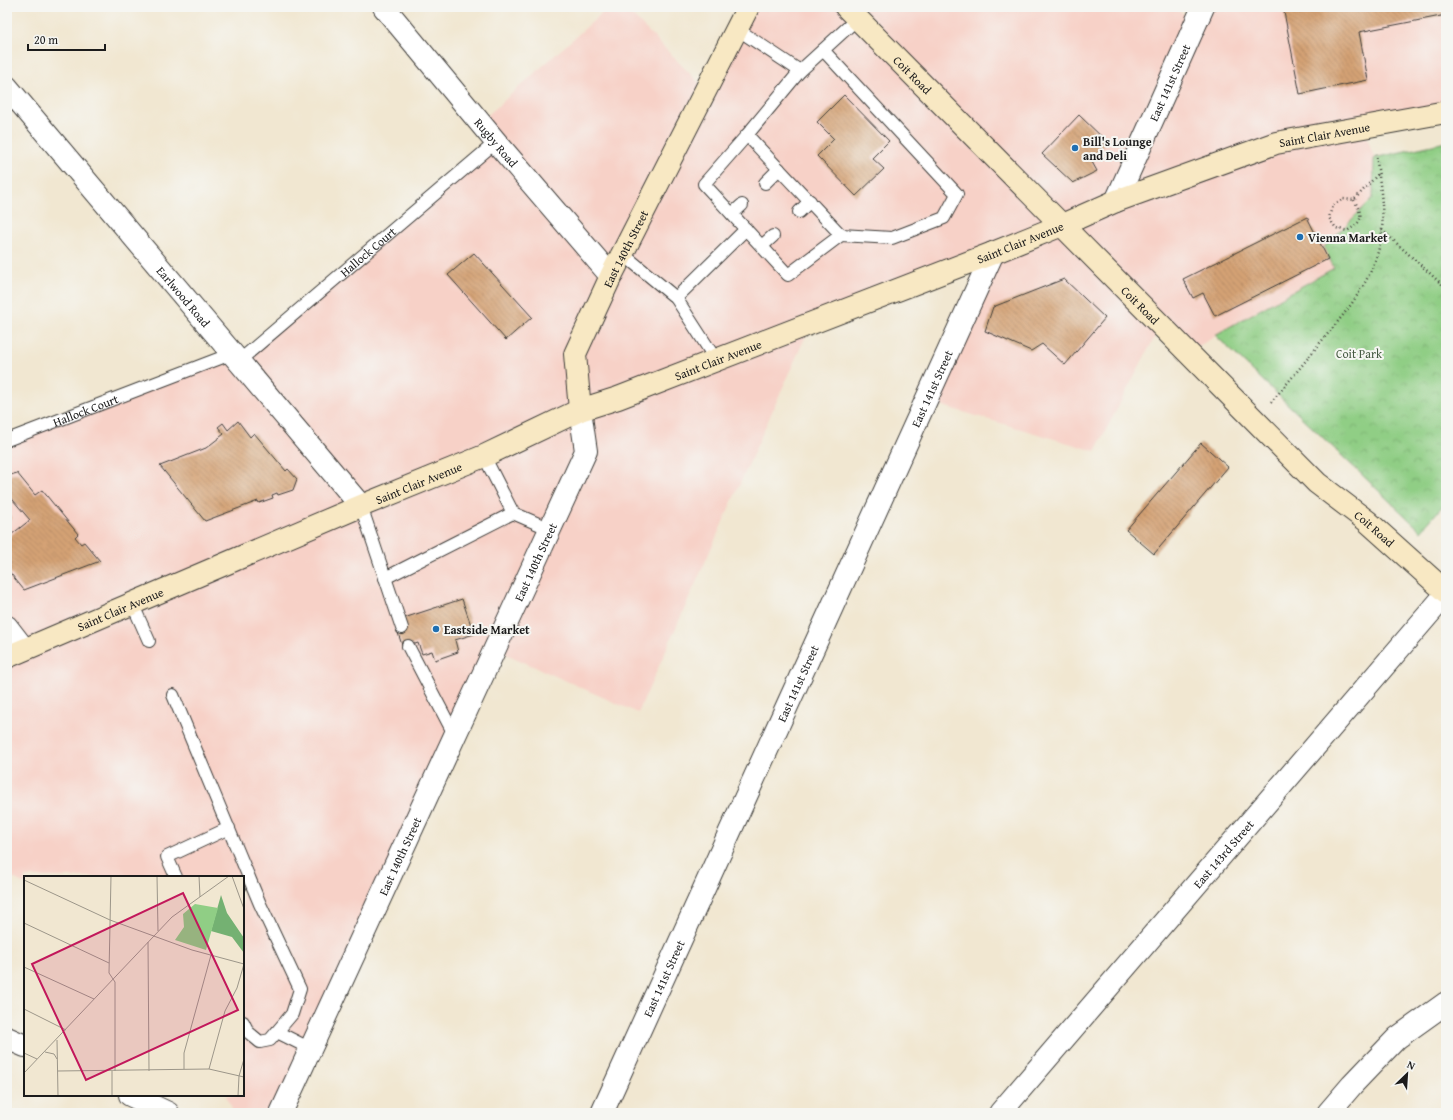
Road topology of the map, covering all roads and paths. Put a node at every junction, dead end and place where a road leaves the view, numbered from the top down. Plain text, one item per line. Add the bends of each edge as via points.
1 (384, 7) edge
2 (748, 7) edge
3 (1203, 7) edge
4 (852, 13) edge
5 (737, 29) junction
6 (823, 50) junction
7 (800, 71) junction
8 (7, 88) edge
9 (1446, 112) edge
10 (747, 135) junction
11 (496, 142) junction
12 (1376, 154) dead end
13 (779, 169) junction
14 (1378, 173) junction
15 (765, 183) dead end
16 (1354, 200) junction
17 (810, 201) junction
18 (1116, 201) junction
19 (742, 204) dead end
20 (799, 212) dead end
21 (732, 214) junction
22 (1062, 225) junction
23 (746, 229) junction
24 (1382, 230) junction
25 (841, 235) junction
26 (773, 236) dead end
27 (762, 246) junction
28 (993, 253) junction
29 (623, 254) junction
30 (611, 276) junction
31 (1446, 288) edge
32 (676, 298) junction
33 (235, 357) junction
34 (716, 360) junction
35 (1272, 402) dead end
36 (580, 410) junction
37 (7, 440) edge
38 (484, 456) junction
39 (361, 506) junction
40 (513, 513) junction
41 (550, 529) junction
42 (385, 578) junction
43 (1446, 593) edge
44 (132, 603) junction
45 (7, 627) edge
46 (402, 628) dead end
47 (149, 641) dead end
48 (408, 646) dead end
49 (16, 653) edge
50 (172, 695) dead end
51 (455, 736) junction
52 (229, 828) junction
53 (176, 876) edge
54 (1446, 1003) edge
55 (244, 1024) edge
56 (277, 1032) junction
57 (7, 1038) edge
58 (24, 1046) edge
59 (310, 1049) junction
60 (132, 1096) edge
61 (168, 1113) edge
62 (281, 1113) edge
63 (602, 1113) edge
64 (1000, 1113) edge
65 (1328, 1113) edge

1 - 11 street, Rugby Road
2 - 5 street, East 140th Street
3 - 18 street, East 141st Street
4 - 6 lane
4 - 22 street, Coit Road
5 - 7 lane
5 - 29 street, East 140th Street
6 - 7 lane
6 - 25 lane via 957,194 944,218 892,238
7 - 10 lane
8 - 33 street, Earlwood Road
9 - 18 street, Saint Clair Avenue via 1276,143
10 - 13 lane
10 - 21 lane via 704,184
11 - 30 street, Rugby Road
11 - 33 lane, Hallock Court
12 - 14 path
13 - 15 lane
13 - 17 lane
14 - 16 path
14 - 24 path
16 - 16 path via 1342,199 1332,206 1329,218 1336,228 1347,231 1360,219 1360,211
17 - 20 lane
17 - 25 lane
18 - 22 street, Saint Clair Avenue
19 - 21 lane
21 - 23 lane
22 - 28 street, Saint Clair Avenue
22 - 43 street, Coit Road via 1317,483 1367,521
23 - 27 lane
23 - 32 lane
24 - 31 path
24 - 35 path via 1368,277 1354,300
25 - 27 lane via 788,275
26 - 27 lane
28 - 34 street, Saint Clair Avenue
28 - 63 street, East 141st Street
29 - 30 street, East 140th Street
29 - 32 lane
30 - 36 street, East 140th Street via 575,354
32 - 34 lane
33 - 37 lane, Hallock Court
33 - 39 street, Earlwood Road
34 - 36 street, Saint Clair Avenue
36 - 38 street, Saint Clair Avenue
36 - 41 street, East 140th Street via 586,451
38 - 39 street, Saint Clair Avenue
38 - 40 lane
39 - 42 lane
39 - 44 street, Saint Clair Avenue
40 - 41 lane
40 - 42 lane
41 - 51 street, East 140th Street
42 - 46 lane
43 - 64 street, East 143rd Street
44 - 47 lane
44 - 49 street, Saint Clair Avenue
45 - 49 street
48 - 51 lane
50 - 52 lane
51 - 59 street, East 140th Street
52 - 53 lane via 167,858
52 - 56 lane via 260,904 300,988 292,1014
54 - 65 street via 1397,1038
55 - 56 lane via 248,1032 260,1042 270,1040
56 - 59 lane
57 - 58 street
59 - 62 street, East 140th Street
60 - 61 street

